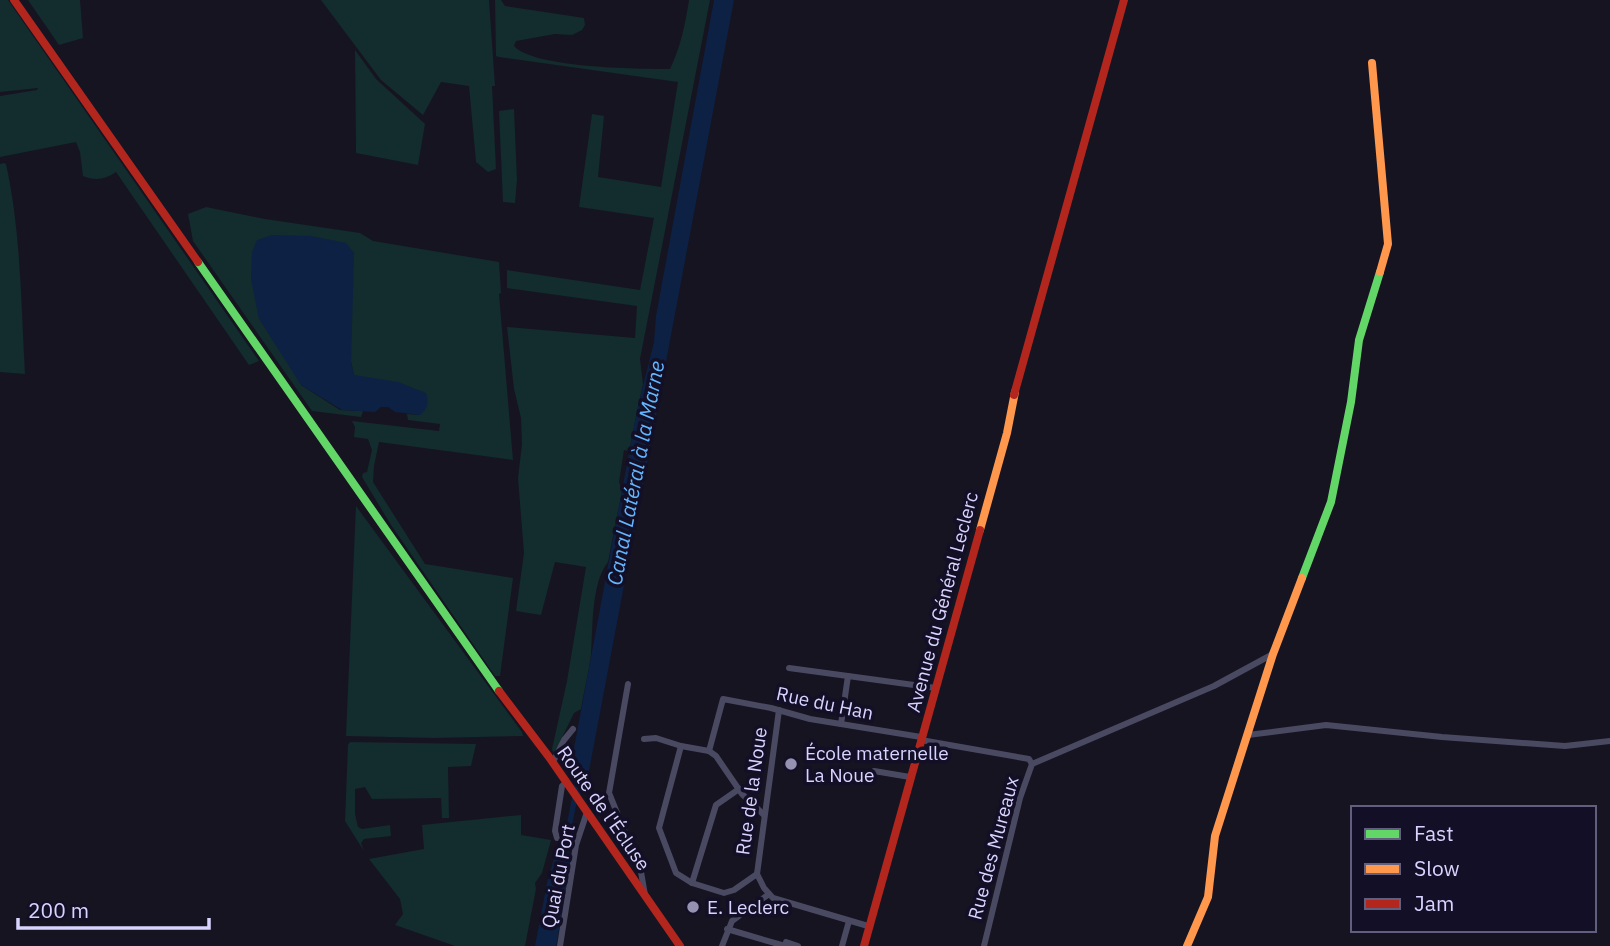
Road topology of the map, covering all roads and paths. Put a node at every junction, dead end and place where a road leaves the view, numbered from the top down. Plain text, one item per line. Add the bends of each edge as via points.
1 (14, 0) edge
2 (1124, 0) edge
3 (1372, 64) dead end
4 (1273, 654) junction
5 (789, 668) dead end
6 (848, 676) junction
7 (628, 684) dead end
8 (936, 688) junction
9 (779, 710) junction
10 (841, 723) junction
11 (573, 729) dead end
12 (1248, 735) junction
13 (644, 739) dead end
14 (921, 739) junction
15 (1610, 741) edge
16 (681, 746) junction
17 (709, 751) junction
18 (553, 762) junction
19 (1030, 762) junction
20 (832, 770) dead end
21 (910, 777) junction
22 (566, 782) junction
23 (739, 789) junction
24 (587, 812) junction
25 (764, 815) junction
26 (557, 838) dead end
27 (757, 874) junction
28 (692, 883) junction
29 (769, 894) junction
30 (646, 897) junction
31 (849, 921) junction
32 (868, 926) junction
33 (727, 929) junction
34 (863, 943) edge
35 (560, 946) edge
36 (680, 946) edge
37 (722, 946) edge
38 (785, 946) edge
39 (798, 946) edge
40 (842, 946) edge
41 (984, 946) edge
42 (1187, 946) edge

1 - 18 main road, Route de l'Écluse
2 - 8 main road, Avenue du Général Leclerc
3 - 4 main road via 1388,244 1359,340 1331,502
4 - 12 main road
4 - 19 street via 1214,686
5 - 6 street
6 - 8 street
6 - 10 street
7 - 30 street via 609,793 641,872
8 - 14 main road, Avenue du Général Leclerc
9 - 10 street, Rue du Han
9 - 17 street, Rue du Han via 723,699
9 - 25 street, Rue de la Noue
10 - 14 street, Rue du Han
11 - 18 street
12 - 15 street via 1326,725 1552,745
12 - 42 main road via 1215,836 1208,897
13 - 16 street
14 - 19 street, Rue du Han
14 - 21 main road, Avenue du Général Leclerc
16 - 17 street
16 - 28 street via 660,832 676,873
17 - 23 street
18 - 22 main road, Route de l'Écluse
19 - 41 street, Rue des Mureaux
20 - 21 street
21 - 32 main road, Avenue du Général Leclerc
22 - 24 main road, Route de l'Écluse
22 - 26 street
23 - 25 street
23 - 28 street via 716,805
24 - 30 main road, Route de l'Écluse
24 - 35 street, Quai du Port via 576,845
25 - 27 street, Rue de la Noue
27 - 28 street via 730,892
27 - 29 street, Rue de la Noue
29 - 31 street
29 - 33 street
30 - 36 main road, Route de l'Écluse
31 - 32 street
31 - 40 street
32 - 34 main road, Avenue du Général Leclerc
33 - 37 street
33 - 38 street
38 - 39 street via 786,942

